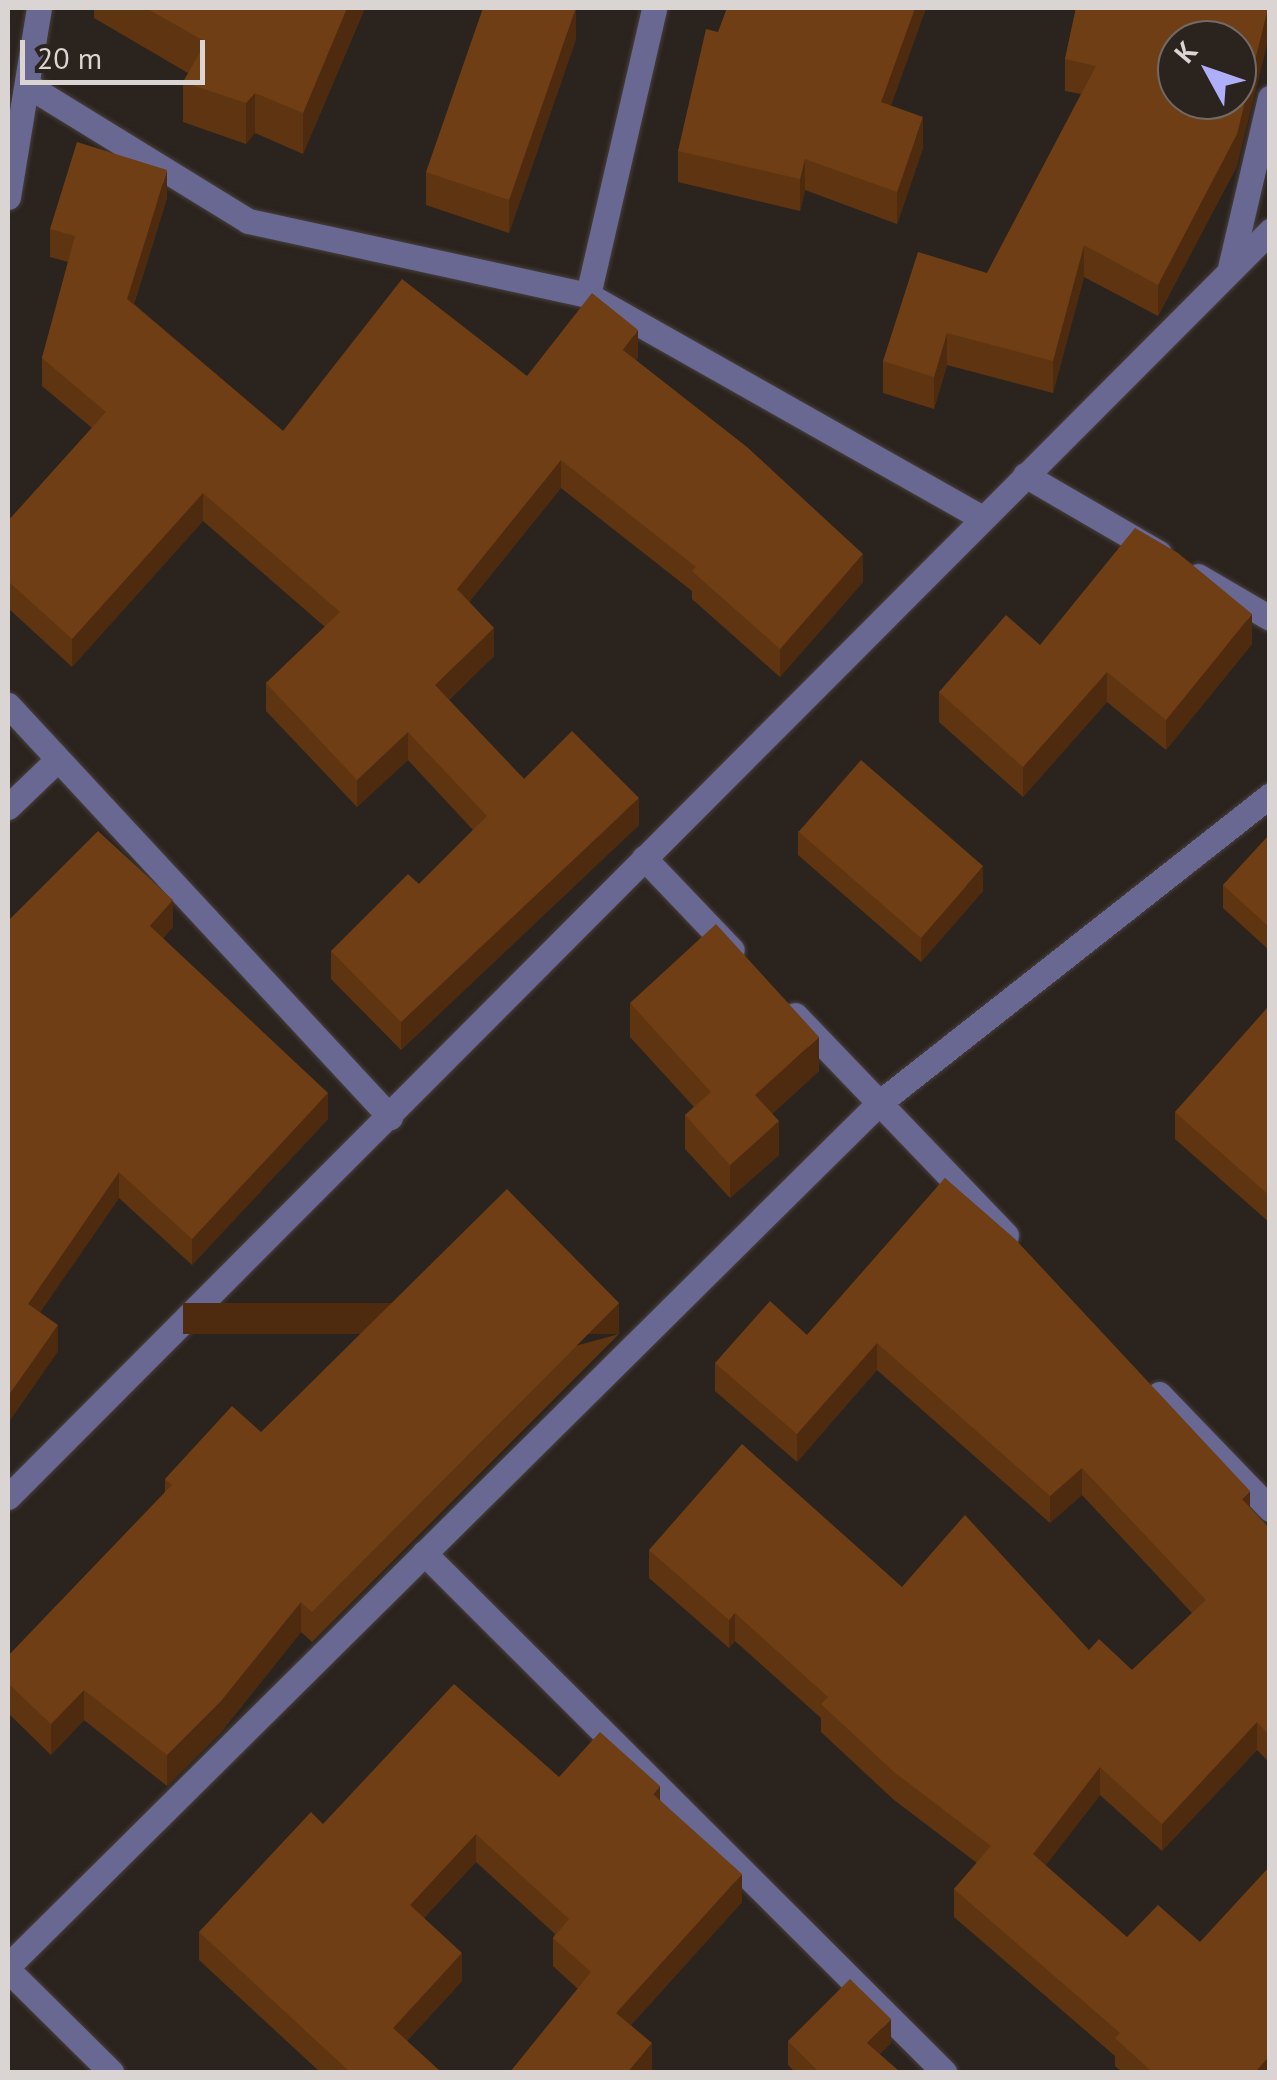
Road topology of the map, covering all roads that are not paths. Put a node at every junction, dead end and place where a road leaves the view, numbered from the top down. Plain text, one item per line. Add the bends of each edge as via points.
1 (38, 8) edge
2 (654, 8) edge
3 (27, 86) junction
4 (1270, 98) edge
5 (8, 197) edge
6 (1270, 231) edge
7 (1230, 271) junction
8 (588, 295) junction
9 (1025, 475) junction
10 (982, 518) junction
11 (1270, 618) edge
12 (8, 705) edge
13 (56, 761) junction
14 (1270, 795) edge
15 (8, 807) edge
16 (644, 858) junction
17 (754, 974) edge
18 (782, 1002) edge
19 (879, 1103) junction
20 (390, 1117) junction
21 (1027, 1257) edge
22 (1135, 1369) edge
23 (8, 1498) edge
24 (1270, 1509) edge
25 (424, 1553) junction
26 (8, 1968) edge
27 (112, 2072) edge
28 (944, 2072) edge

1 - 3 street
2 - 8 street
3 - 5 street
3 - 8 street via 248,221
4 - 7 street
6 - 7 street
7 - 9 street
8 - 10 street
9 - 10 street
9 - 11 street
10 - 16 street
12 - 13 street
13 - 15 street
13 - 20 street
14 - 19 street
16 - 17 street
16 - 20 street
18 - 19 street
19 - 21 street
19 - 25 street
20 - 23 street
22 - 24 street
25 - 26 street
25 - 28 street
26 - 27 street

